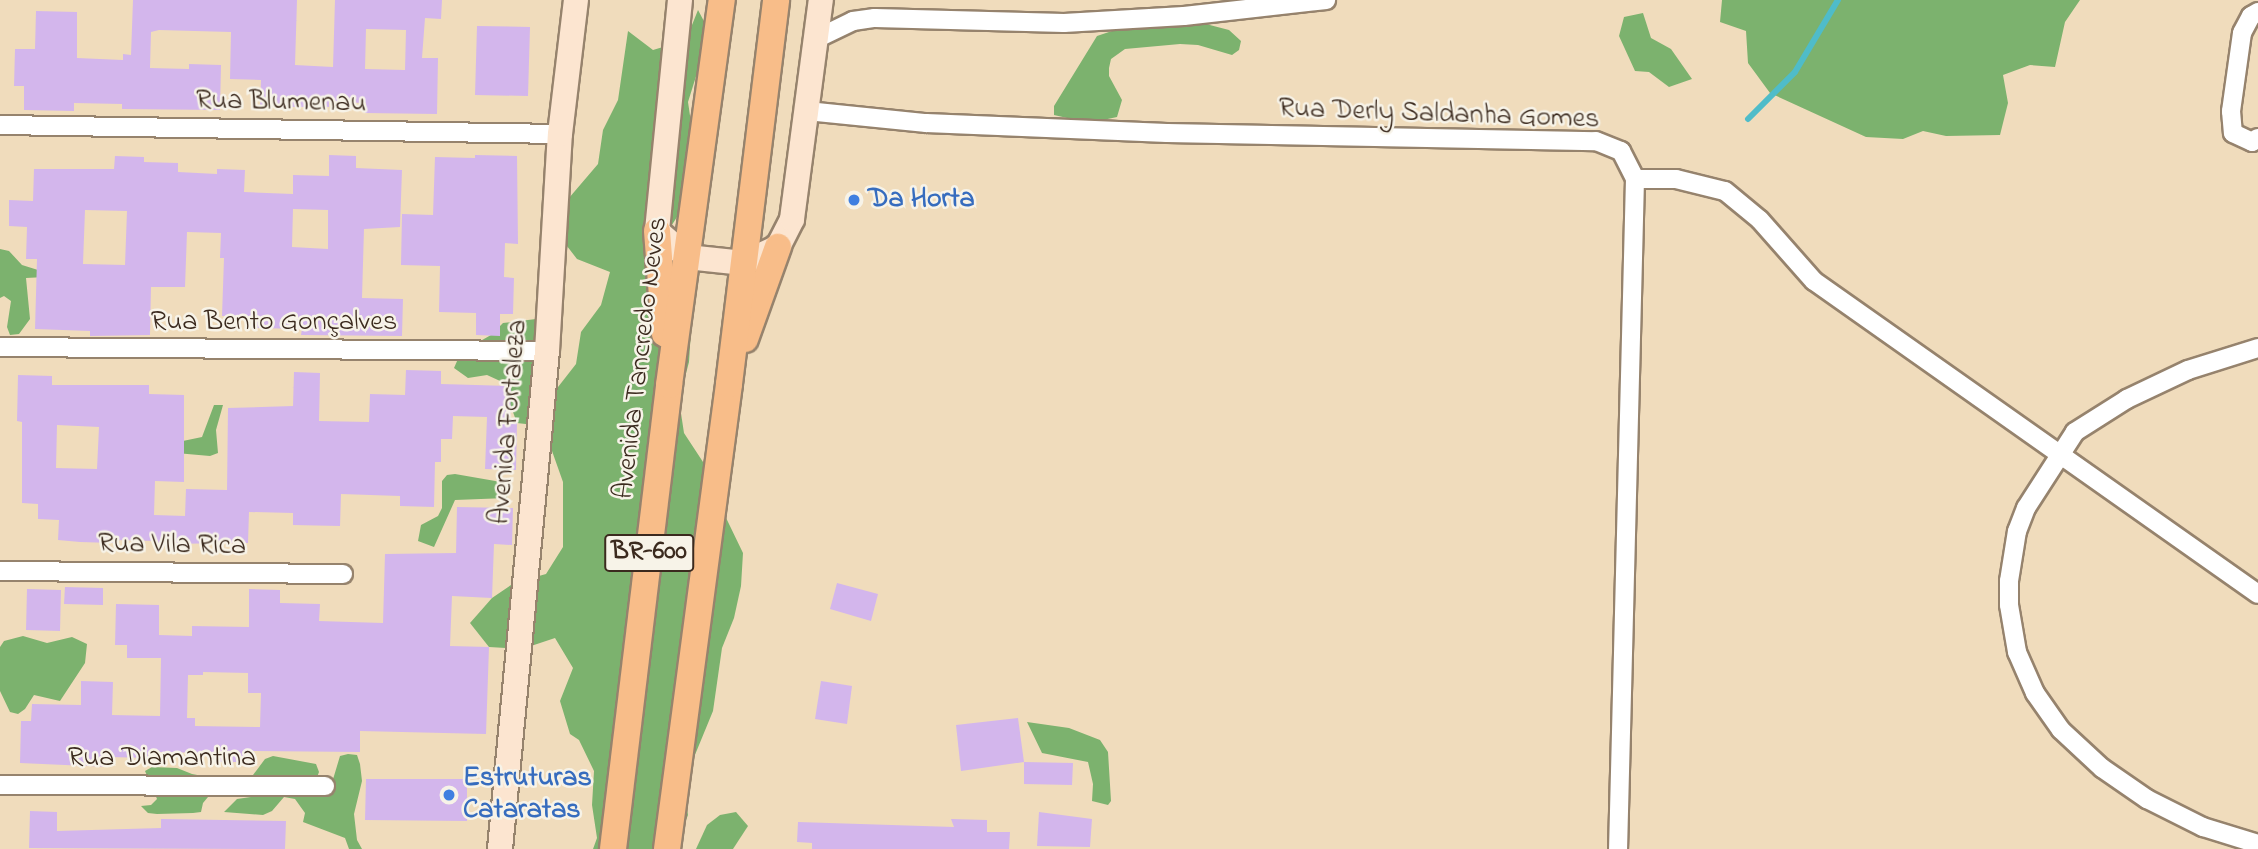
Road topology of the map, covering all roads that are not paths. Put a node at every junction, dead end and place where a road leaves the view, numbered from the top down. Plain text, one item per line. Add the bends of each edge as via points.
1 (576, 0) edge
2 (680, 0) edge
3 (722, 0) edge
4 (776, 0) edge
5 (821, 0) edge
6 (1326, 0) edge
7 (2258, 12) edge
8 (816, 39) junction
9 (807, 111) junction
10 (0, 125) edge
11 (560, 134) junction
12 (2258, 138) edge
13 (1635, 179) junction
14 (657, 231) junction
15 (778, 247) junction
16 (687, 257) junction
17 (744, 263) junction
18 (0, 347) edge
19 (2258, 348) edge
20 (547, 351) junction
21 (729, 384) junction
22 (669, 385) junction
23 (2058, 455) junction
24 (0, 571) edge
25 (343, 574) dead end
26 (2258, 594) edge
27 (0, 785) edge
28 (325, 786) dead end
29 (2258, 844) edge
30 (500, 849) edge
31 (613, 849) edge
32 (667, 849) edge
33 (1618, 849) edge

1 - 11 street, Avenida Fortaleza
2 - 14 street
3 - 16 main road, Avenida Tancredo Neves / BR-600
4 - 17 main road, BR-600
5 - 8 street
6 - 8 street via 1184,16 1064,23 875,18 853,21
7 - 12 street via 2242,33 2231,111 2232,133 2252,142
8 - 9 street
9 - 13 street, Rua Derly Saldanha Gomes via 926,122 1167,133 1596,141 1620,151
9 - 15 street via 792,219
10 - 11 street, Rua Blumenau
11 - 20 street, Avenida Fortaleza
13 - 23 street via 1676,179 1725,191 1760,220 1814,281
13 - 33 street
14 - 16 street
14 - 22 main road
15 - 17 street
15 - 21 main road
16 - 17 street
16 - 22 main road, Avenida Tancredo Neves / BR-600
17 - 21 main road, BR-600
18 - 20 street, Rua Bento Gonçalves
19 - 23 street via 2188,370 2127,399 2075,432
20 - 30 street, Avenida Fortaleza
21 - 32 main road, BR-600
22 - 31 main road, Avenida Tancredo Neves / BR-600
23 - 26 street
23 - 29 street via 2026,508 2009,580 2017,652 2035,693 2061,730 2124,785 2203,827
24 - 25 street, Rua Vila Rica
27 - 28 street, Rua Diamantina

